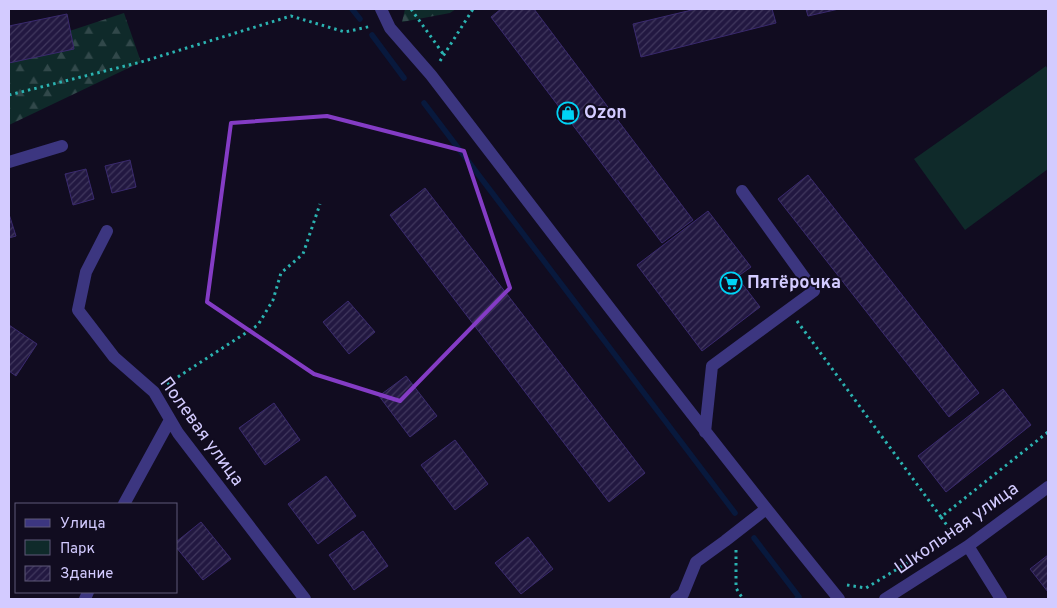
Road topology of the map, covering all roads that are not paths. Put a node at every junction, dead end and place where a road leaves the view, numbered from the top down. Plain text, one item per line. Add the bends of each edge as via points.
1 (381, 9) edge
2 (62, 146) dead end
3 (9, 162) edge
4 (742, 191) dead end
5 (107, 231) dead end
6 (170, 420) junction
7 (705, 432) junction
8 (1048, 487) edge
9 (125, 503) edge
10 (766, 509) junction
11 (968, 546) junction
12 (305, 599) edge
13 (676, 599) edge
14 (839, 599) edge
15 (885, 599) edge
16 (1001, 599) edge

1 - 7 street via 390,28 431,75
2 - 3 street
4 - 7 street via 814,291 712,366
5 - 6 street, Полевая улица via 86,272 78,310 114,357 154,392
6 - 9 street
6 - 12 street, Полевая улица
7 - 10 street
8 - 11 street, Школьная улица
10 - 13 street via 696,562 683,594
10 - 14 street
11 - 15 street, Школьная улица
11 - 16 street

